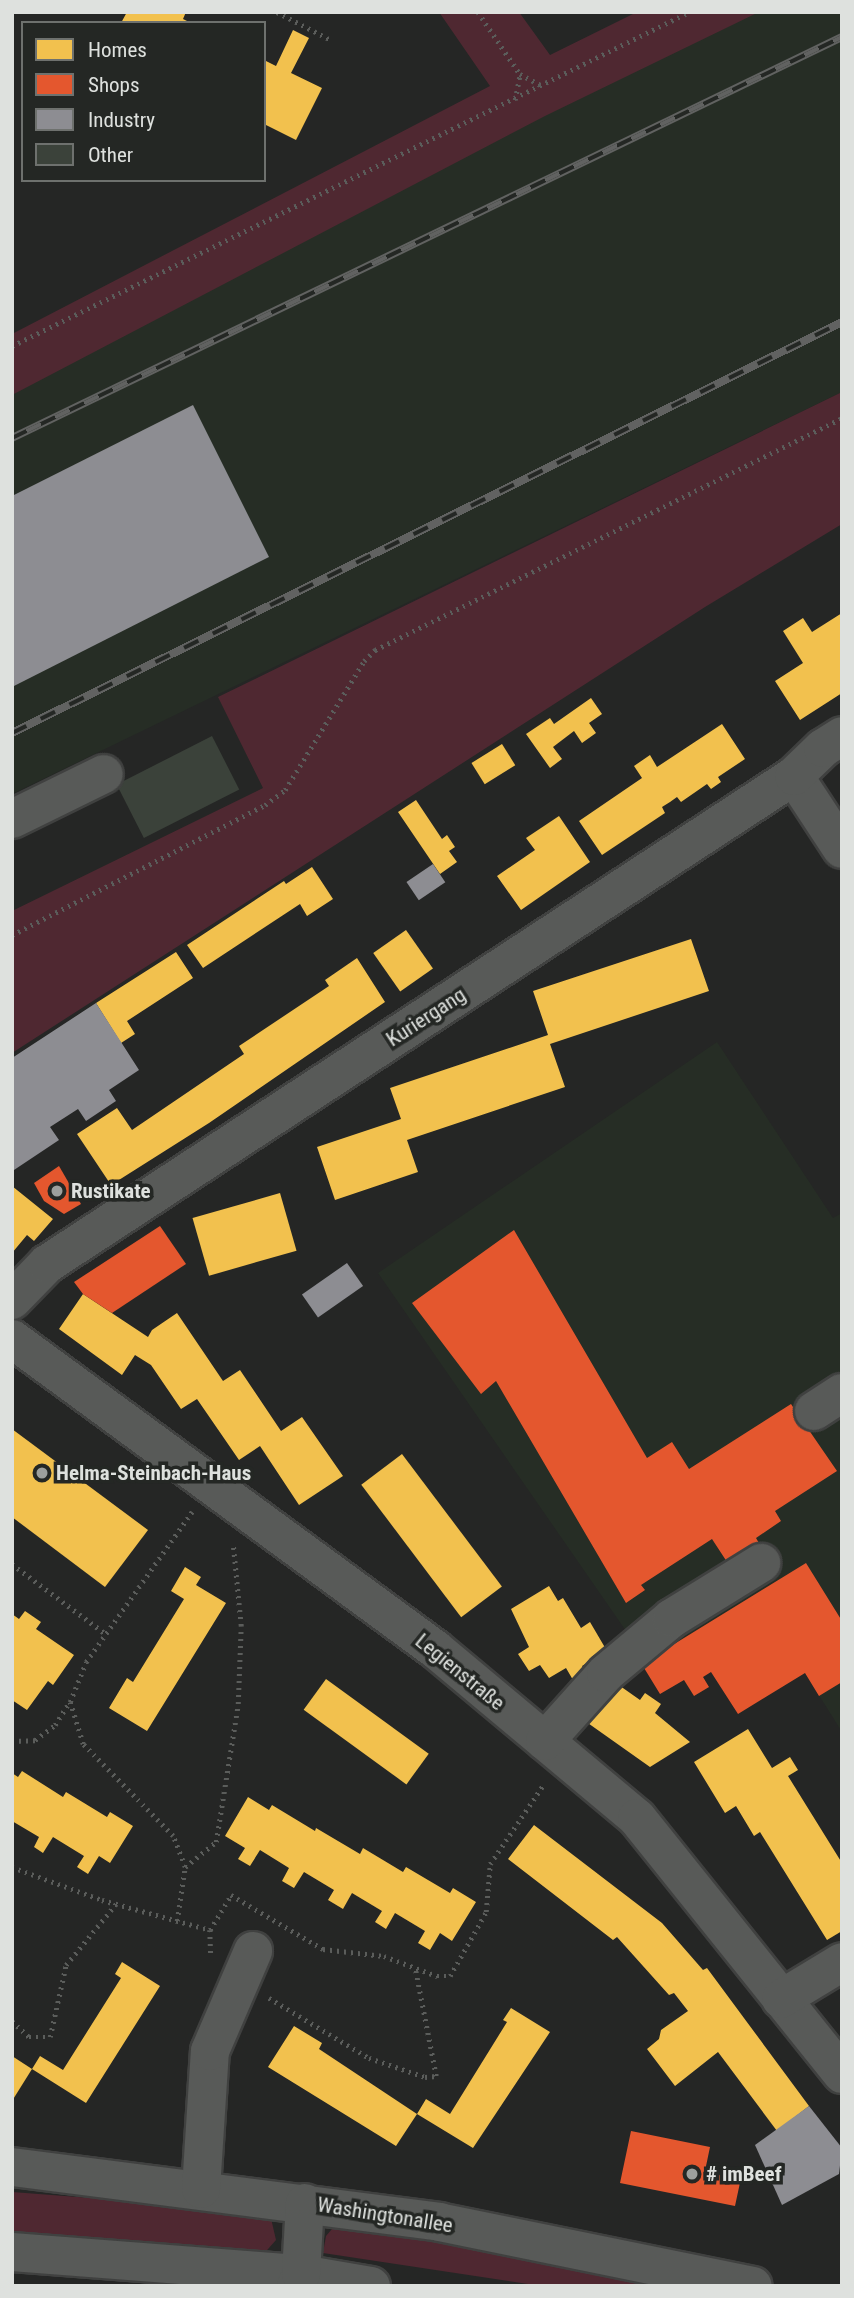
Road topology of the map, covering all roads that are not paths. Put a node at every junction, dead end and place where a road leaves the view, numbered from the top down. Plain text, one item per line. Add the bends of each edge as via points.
1 (842, 736) edge
2 (104, 774) dead end
3 (794, 776) junction
4 (12, 819) edge
5 (842, 849) edge
6 (12, 1300) edge
7 (12, 1339) edge
8 (761, 1563) dead end
9 (554, 1749) junction
10 (842, 1962) edge
11 (235, 1967) road end
12 (781, 1999) junction
13 (842, 2074) edge
14 (12, 2166) edge
15 (201, 2189) junction
16 (305, 2203) junction
17 (12, 2252) edge
18 (298, 2280) edge
19 (371, 2286) edge
20 (753, 2286) edge

1 - 3 street, Kuriergang
2 - 4 street
3 - 5 street
3 - 6 street, Kuriergang via 47,1264
7 - 9 street, Legienstraße via 435,1649
8 - 9 street via 672,1618 606,1673
9 - 12 street, Legienstraße via 637,1818
10 - 12 street
11 - 15 street via 210,2051
12 - 13 street, Legienstraße
14 - 15 street, Washingtonallee
15 - 16 street, Washingtonallee
16 - 18 street
16 - 20 street, Washingtonallee via 439,2222
17 - 18 street
18 - 19 street

